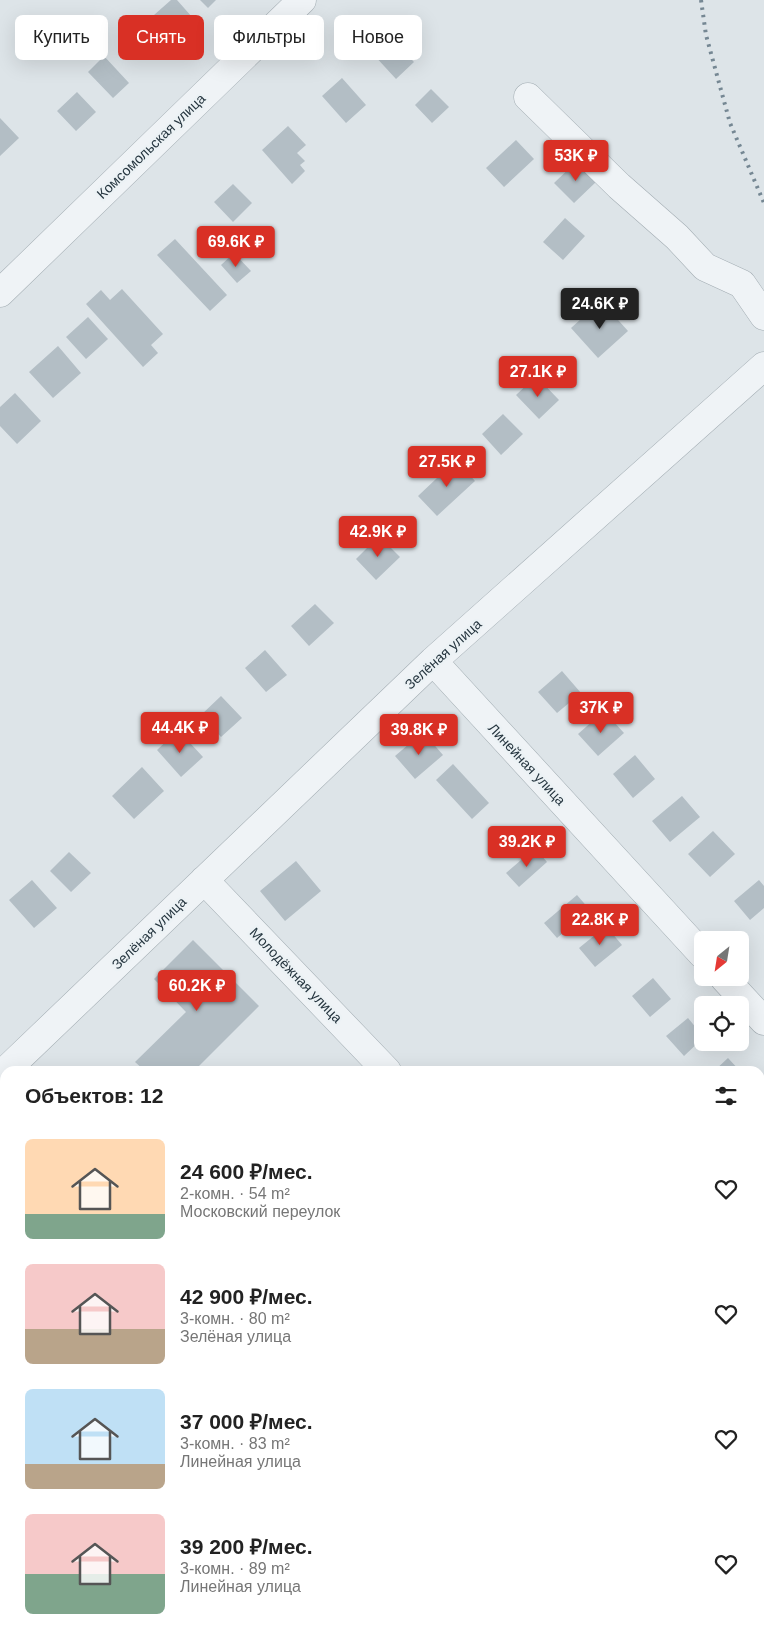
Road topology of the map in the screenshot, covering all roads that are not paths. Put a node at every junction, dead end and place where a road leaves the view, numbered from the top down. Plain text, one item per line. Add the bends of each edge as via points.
1 (302, 0) edge
2 (528, 97) dead end
3 (0, 293) edge
4 (764, 316) edge
5 (764, 366) edge
6 (433, 661) junction
7 (204, 880) junction
8 (694, 945) edge
9 (731, 986) edge
10 (764, 1021) edge
11 (10, 1066) edge
12 (383, 1066) edge

1 - 3 street, Комсомольская улица
2 - 4 street via 704,266 742,284
5 - 6 street, Зелёная улица
6 - 7 street, Зелёная улица
6 - 8 street, Линейная улица
7 - 11 street, Зелёная улица
7 - 12 street, Молодёжная улица
9 - 10 street

